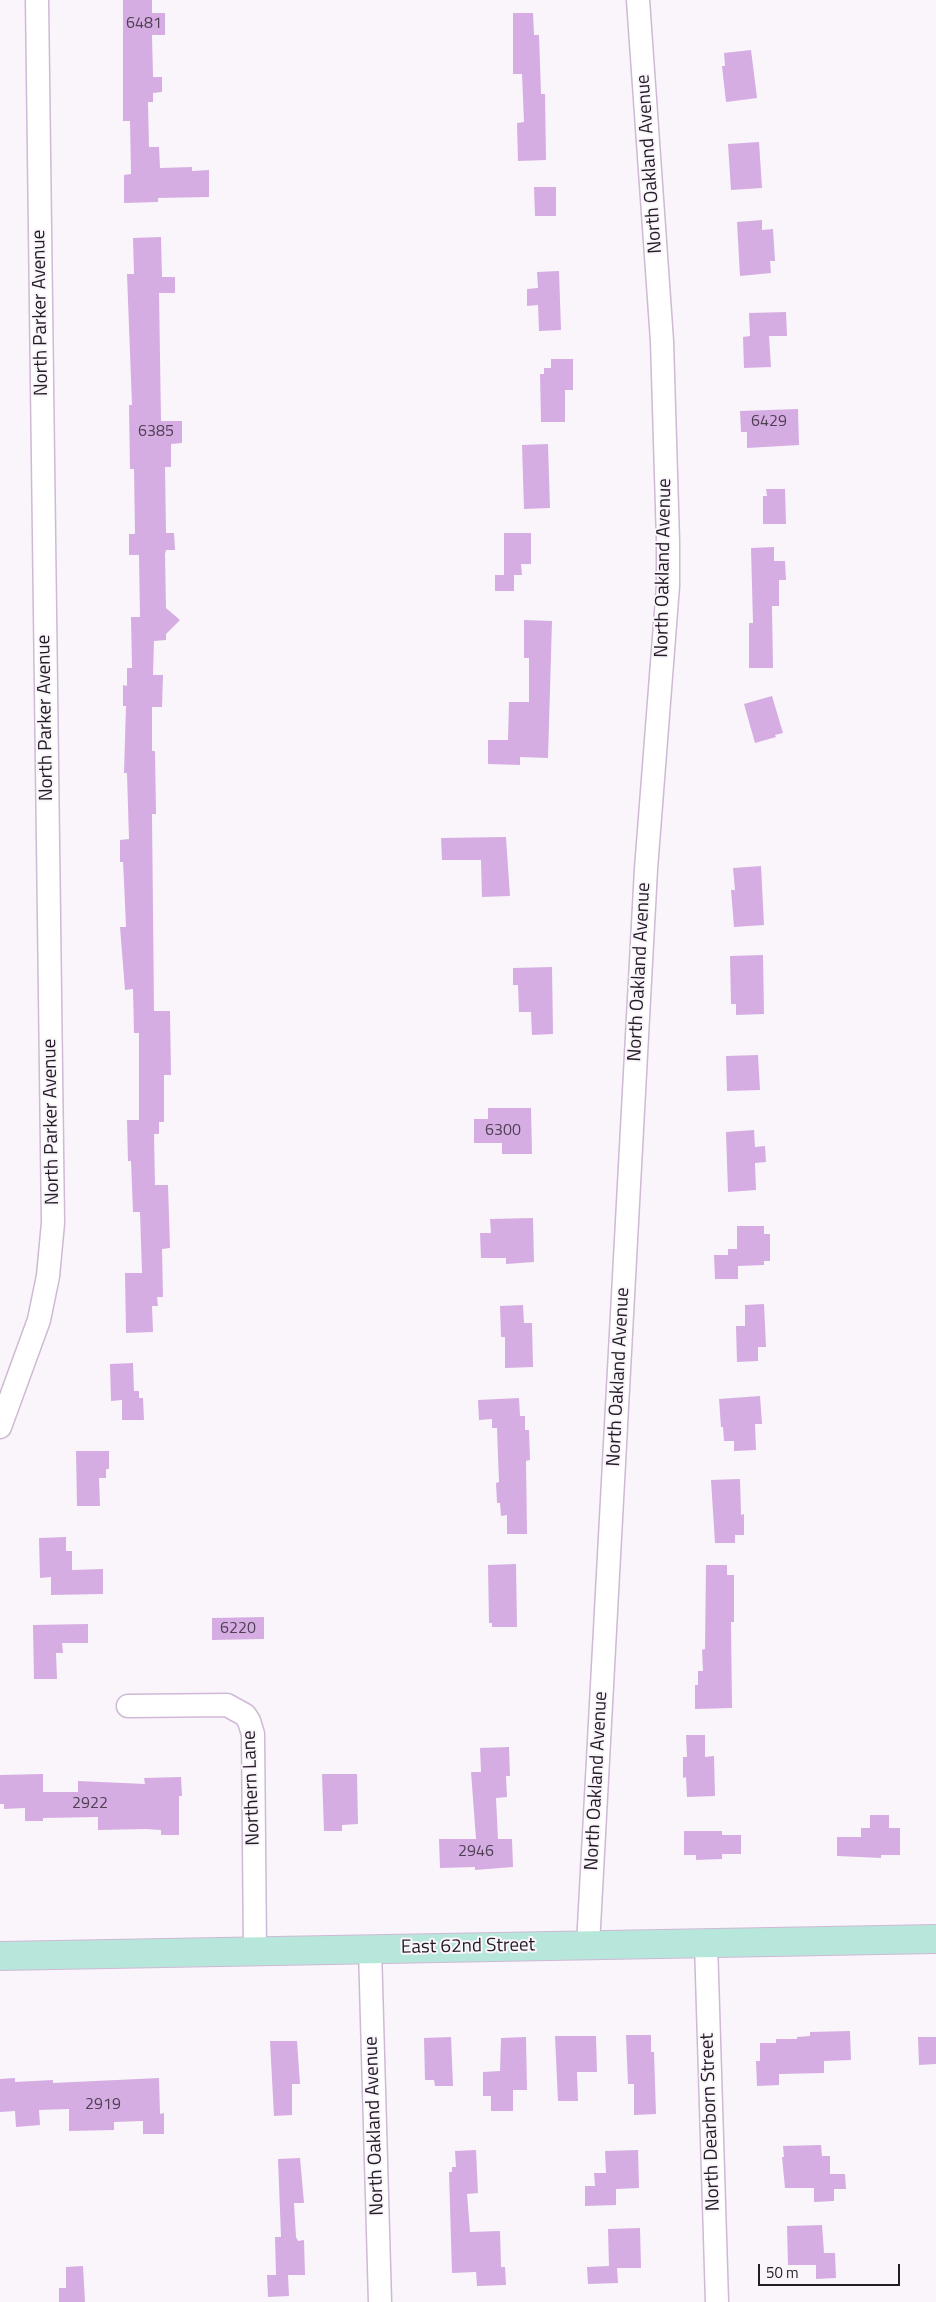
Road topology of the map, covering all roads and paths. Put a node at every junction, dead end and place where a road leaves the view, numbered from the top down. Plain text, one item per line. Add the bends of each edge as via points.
1 (37, 0) edge
2 (638, 0) edge
3 (0, 1427) edge
4 (128, 1706) dead end
5 (936, 1939) edge
6 (706, 1943) junction
7 (588, 1945) junction
8 (370, 1949) junction
9 (255, 1952) junction
10 (0, 1956) edge
11 (380, 2302) edge
12 (717, 2302) edge

1 - 3 street, North Parker Avenue via 53,1223 51,1259 41,1311
2 - 7 street, North Oakland Avenue via 662,341 668,586 646,869
4 - 9 street, Northern Lane via 227,1705 245,1714 249,1721 253,1734
5 - 6 street, East 62nd Street
6 - 7 street, East 62nd Street
6 - 12 street, North Dearborn Street
7 - 8 street, East 62nd Street
8 - 9 street, East 62nd Street
8 - 11 street, North Oakland Avenue
9 - 10 street, East 62nd Street

